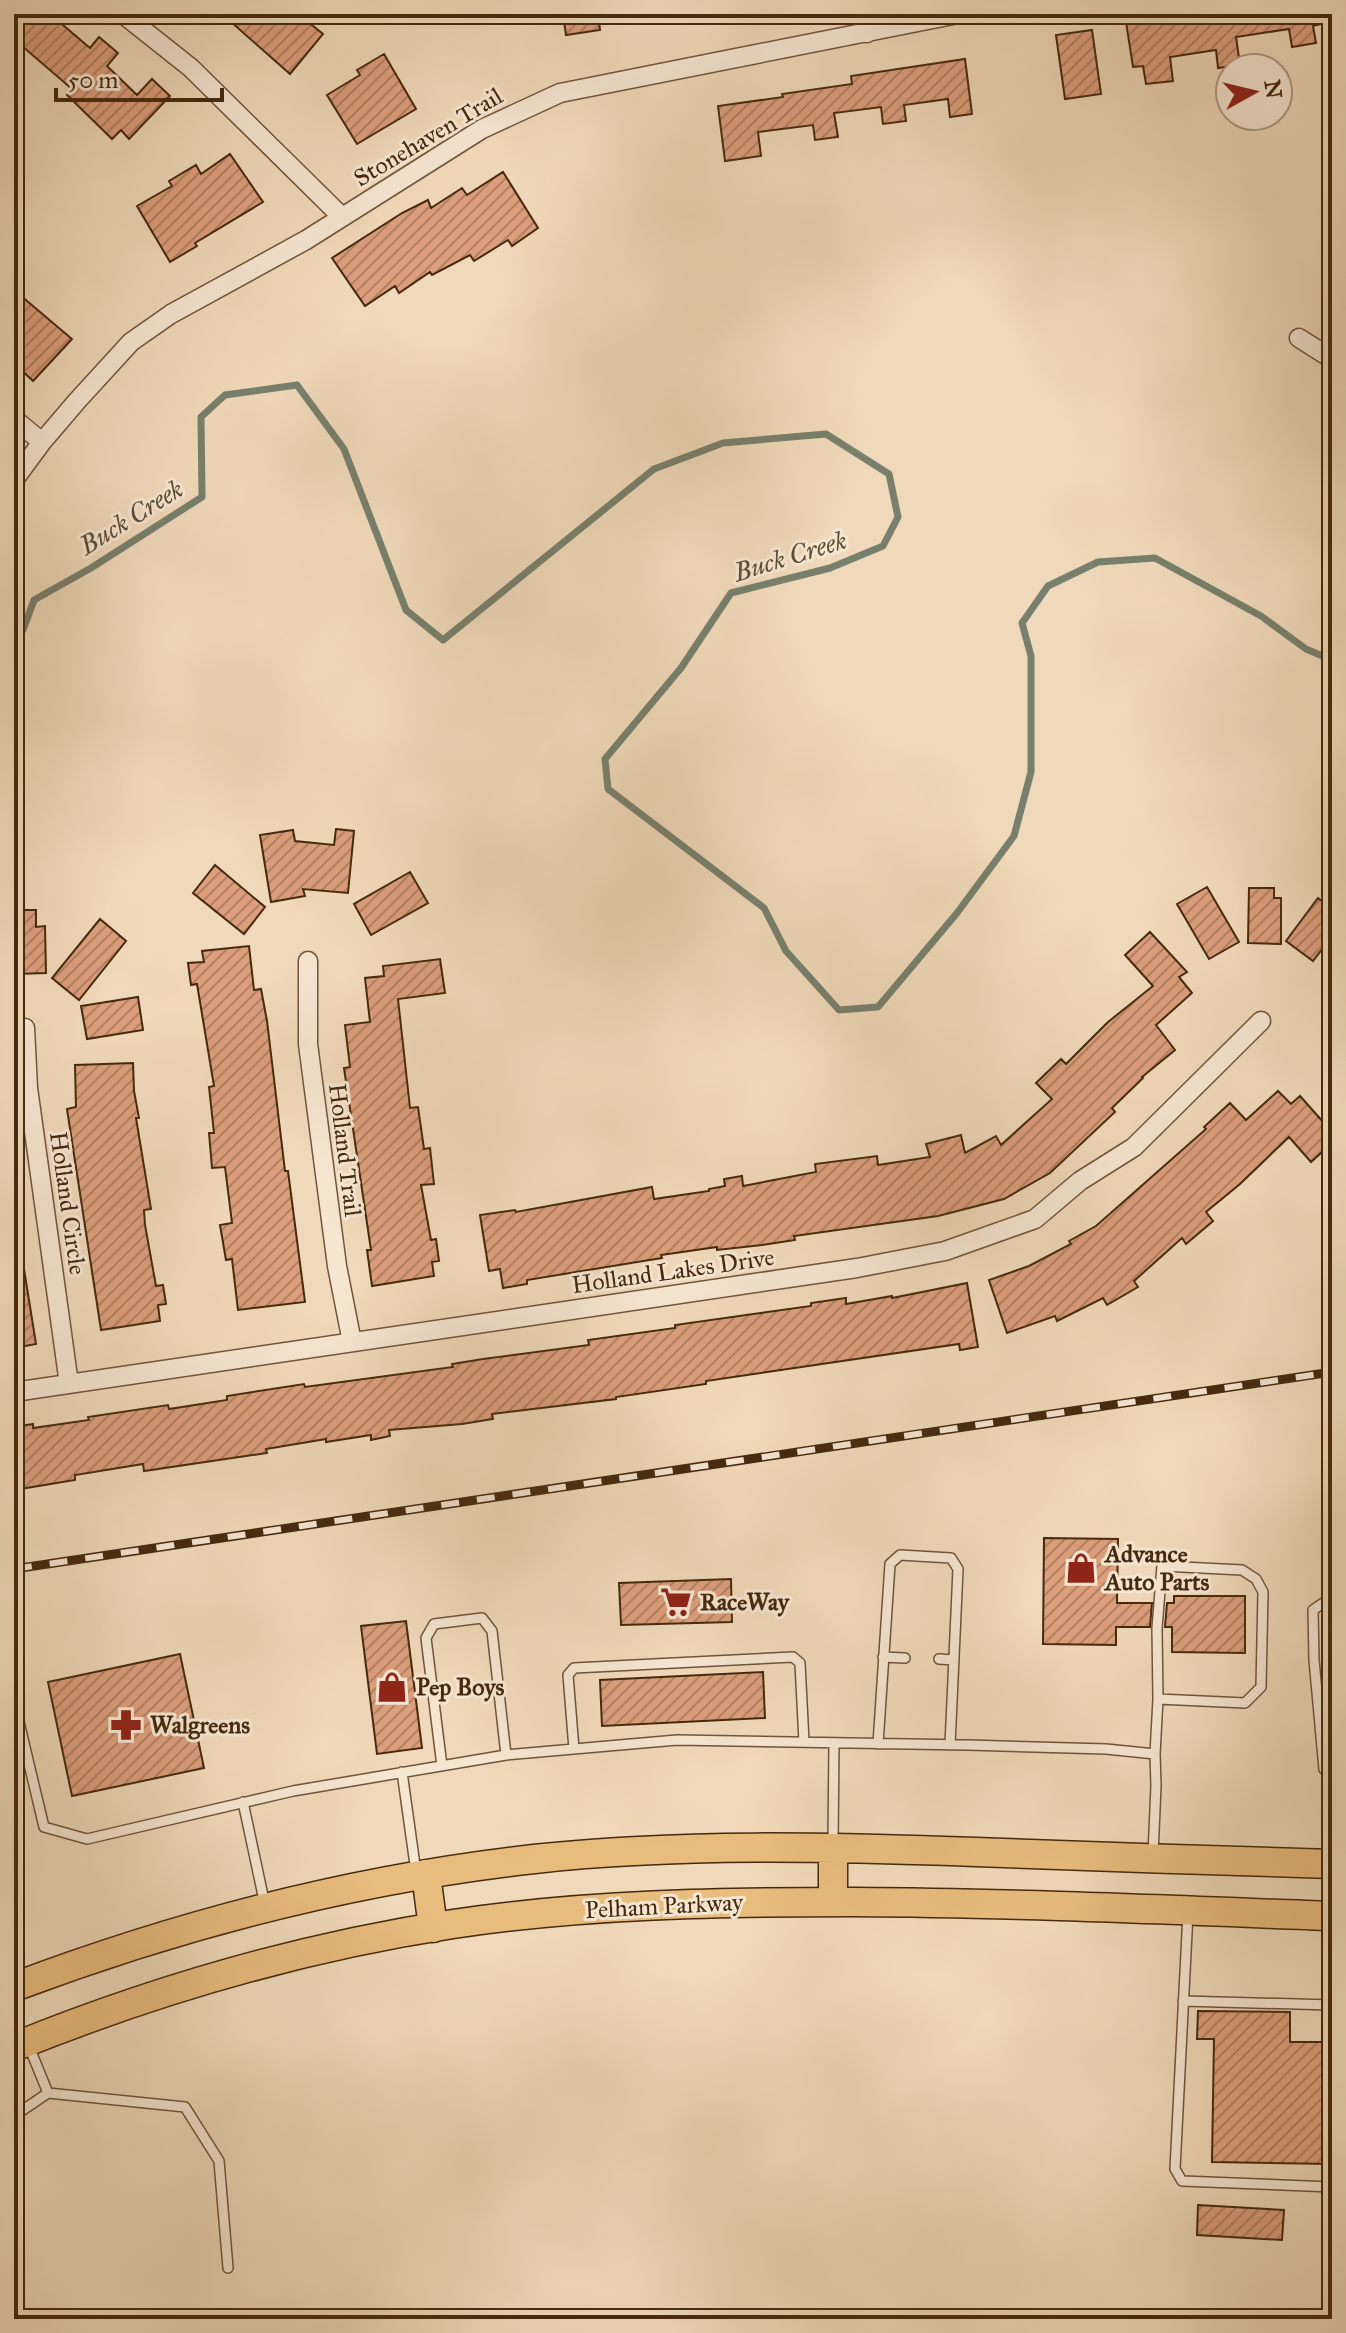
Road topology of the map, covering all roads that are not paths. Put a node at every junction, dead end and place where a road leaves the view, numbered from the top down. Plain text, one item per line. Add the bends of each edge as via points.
1 (123, 14) edge
2 (860, 14) edge
3 (958, 14) edge
4 (867, 33) junction
5 (342, 217) junction
6 (1299, 338) dead end
7 (1332, 359) edge
8 (14, 419) edge
9 (42, 442) junction
10 (14, 480) edge
11 (308, 961) dead end
12 (1261, 1021) dead end
13 (25, 1028) dead end
14 (352, 1342) junction
15 (69, 1384) junction
16 (14, 1392) edge
17 (1332, 1597) edge
18 (883, 1657) junction
19 (905, 1658) dead end
20 (939, 1659) dead end
21 (954, 1660) junction
22 (1158, 1699) junction
23 (14, 1701) edge
24 (804, 1742) junction
25 (834, 1743) junction
26 (878, 1744) junction
27 (950, 1745) junction
28 (574, 1749) junction
29 (1155, 1754) junction
30 (506, 1755) junction
31 (442, 1766) junction
32 (1332, 1770) edge
33 (402, 1772) junction
34 (243, 1802) junction
35 (833, 1849) junction
36 (1153, 1858) junction
37 (1332, 1864) edge
38 (421, 1874) junction
39 (833, 1902) junction
40 (265, 1906) junction
41 (1188, 1911) junction
42 (1332, 1916) edge
43 (433, 1928) junction
44 (14, 1987) edge
45 (1183, 2001) junction
46 (1332, 2005) edge
47 (20, 2044) edge
48 (48, 2093) junction
49 (14, 2116) edge
50 (1332, 2187) edge
51 (228, 2268) dead end

1 - 5 street via 191,68
2 - 4 street
3 - 4 street, Stonehaven Trail
4 - 5 street, Stonehaven Trail via 560,93 482,129
5 - 9 street, Stonehaven Trail via 131,342
6 - 7 street
8 - 9 street
9 - 10 street, Stonehaven Trail
11 - 14 street, Holland Trail via 309,1058
12 - 14 street, Holland Lakes Drive via 1134,1147 1080,1181 1035,1219 960,1246 857,1268
13 - 15 street, Holland Circle via 28,1088
14 - 15 street, Holland Lakes Drive
15 - 16 street, Holland Lakes Drive
17 - 32 lane via 1313,1610 1324,1769
18 - 19 lane
18 - 21 lane via 890,1564 900,1555 951,1558 958,1569
18 - 26 lane
20 - 21 lane
21 - 27 lane
22 - 22 lane via 1245,1703 1261,1687 1263,1592 1256,1579 1242,1570 1163,1565
22 - 29 lane
23 - 34 lane via 44,1827 87,1839
24 - 25 lane
24 - 28 lane via 677,1740
24 - 28 lane via 800,1663 793,1657 574,1668 568,1675
25 - 26 lane
25 - 35 lane
26 - 27 lane
27 - 29 lane
28 - 30 lane
29 - 36 lane
30 - 31 lane
30 - 31 lane via 492,1631 482,1618 434,1624 426,1638
31 - 33 lane
33 - 34 lane
33 - 38 lane
34 - 40 lane
35 - 36 main road
35 - 38 main road via 612,1853
35 - 39 main road
36 - 37 main road
38 - 40 main road
38 - 43 main road
39 - 41 main road, Pelham Parkway
39 - 43 main road, Pelham Parkway via 621,1906
40 - 44 main road via 96,1956
41 - 42 main road, Pelham Parkway
41 - 45 lane
43 - 47 main road, Pelham Parkway via 223,1975 137,2000
45 - 46 lane
45 - 50 lane via 1175,2169 1182,2181
47 - 48 lane
48 - 49 lane
48 - 51 lane via 185,2107 219,2161

